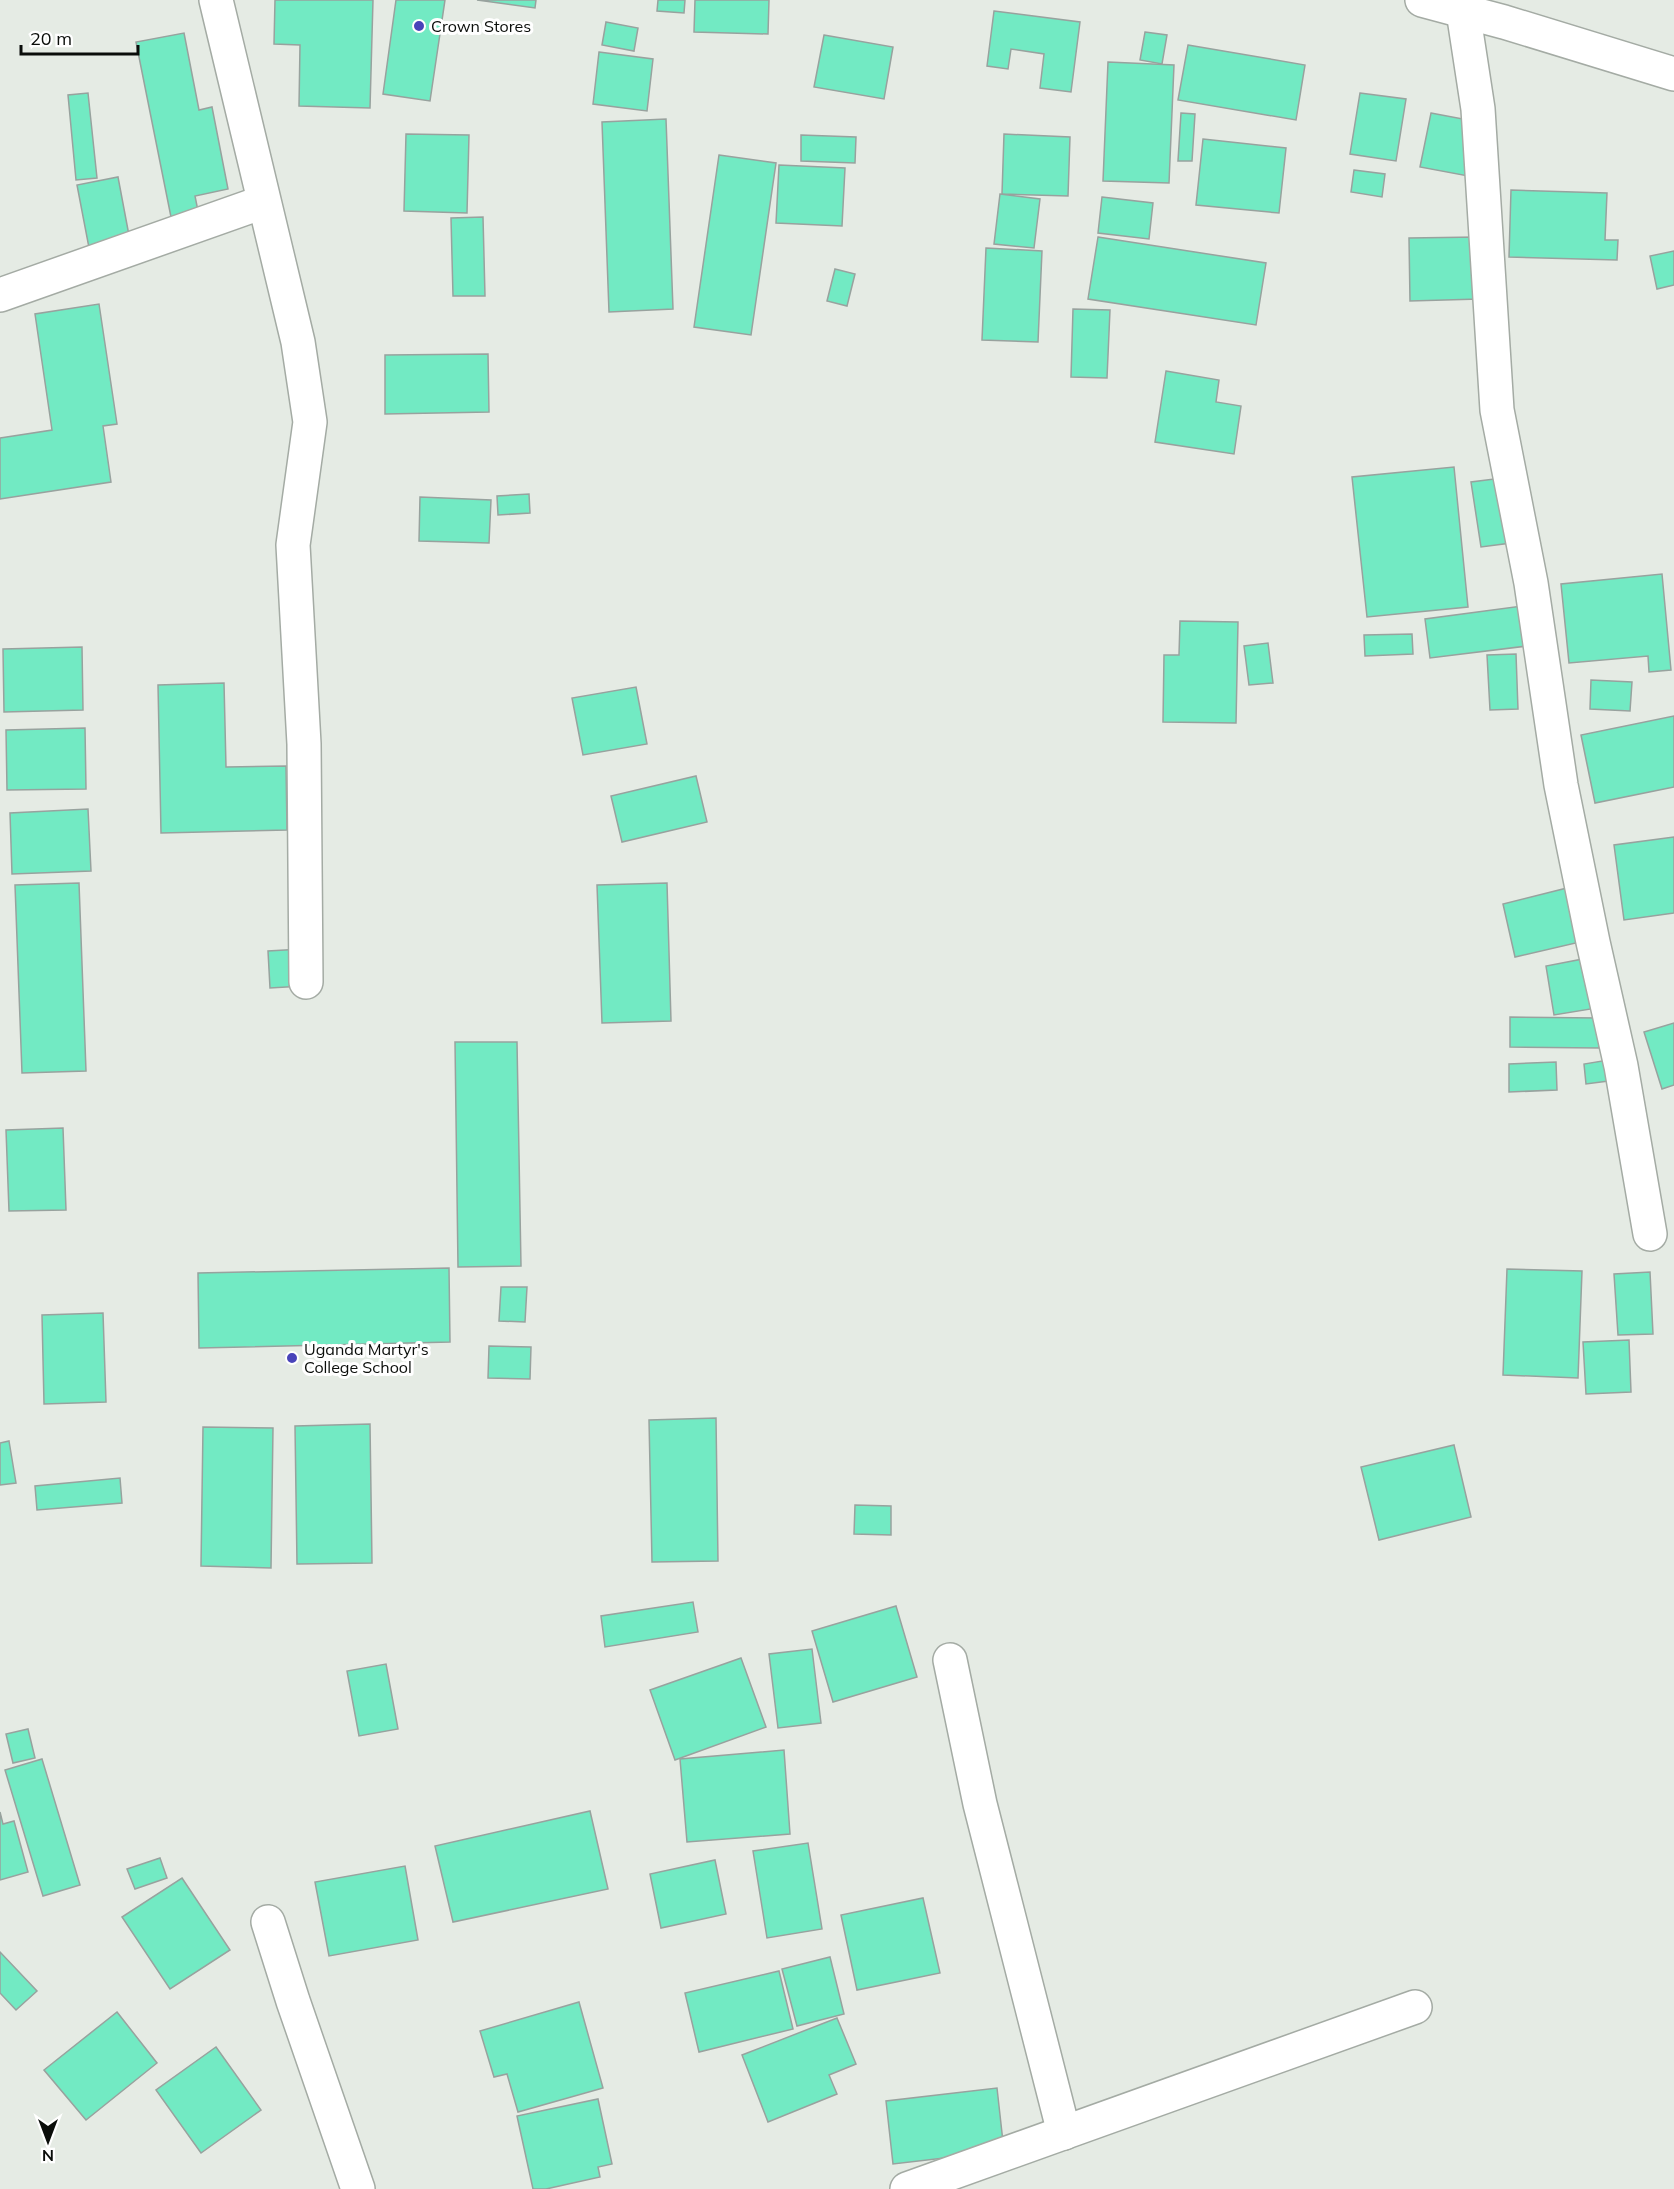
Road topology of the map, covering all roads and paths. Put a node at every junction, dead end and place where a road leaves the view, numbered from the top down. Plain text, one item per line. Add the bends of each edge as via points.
1 (216, 0) edge
2 (1422, 0) edge
3 (1463, 11) junction
4 (1674, 74) edge
5 (263, 202) junction
6 (0, 295) edge
7 (306, 982) dead end
8 (1650, 1234) dead end
9 (950, 1660) dead end
10 (268, 1922) dead end
11 (1415, 2007) dead end
12 (1064, 2133) junction
13 (358, 2189) edge
14 (907, 2189) edge

1 - 5 street
2 - 3 street
3 - 4 street
3 - 8 street via 1478,109 1497,410 1531,583 1561,785 1621,1065
5 - 6 street
5 - 7 street via 298,342 310,422 293,545 304,744
9 - 12 street via 980,1804
10 - 13 street
11 - 12 street
12 - 14 street

